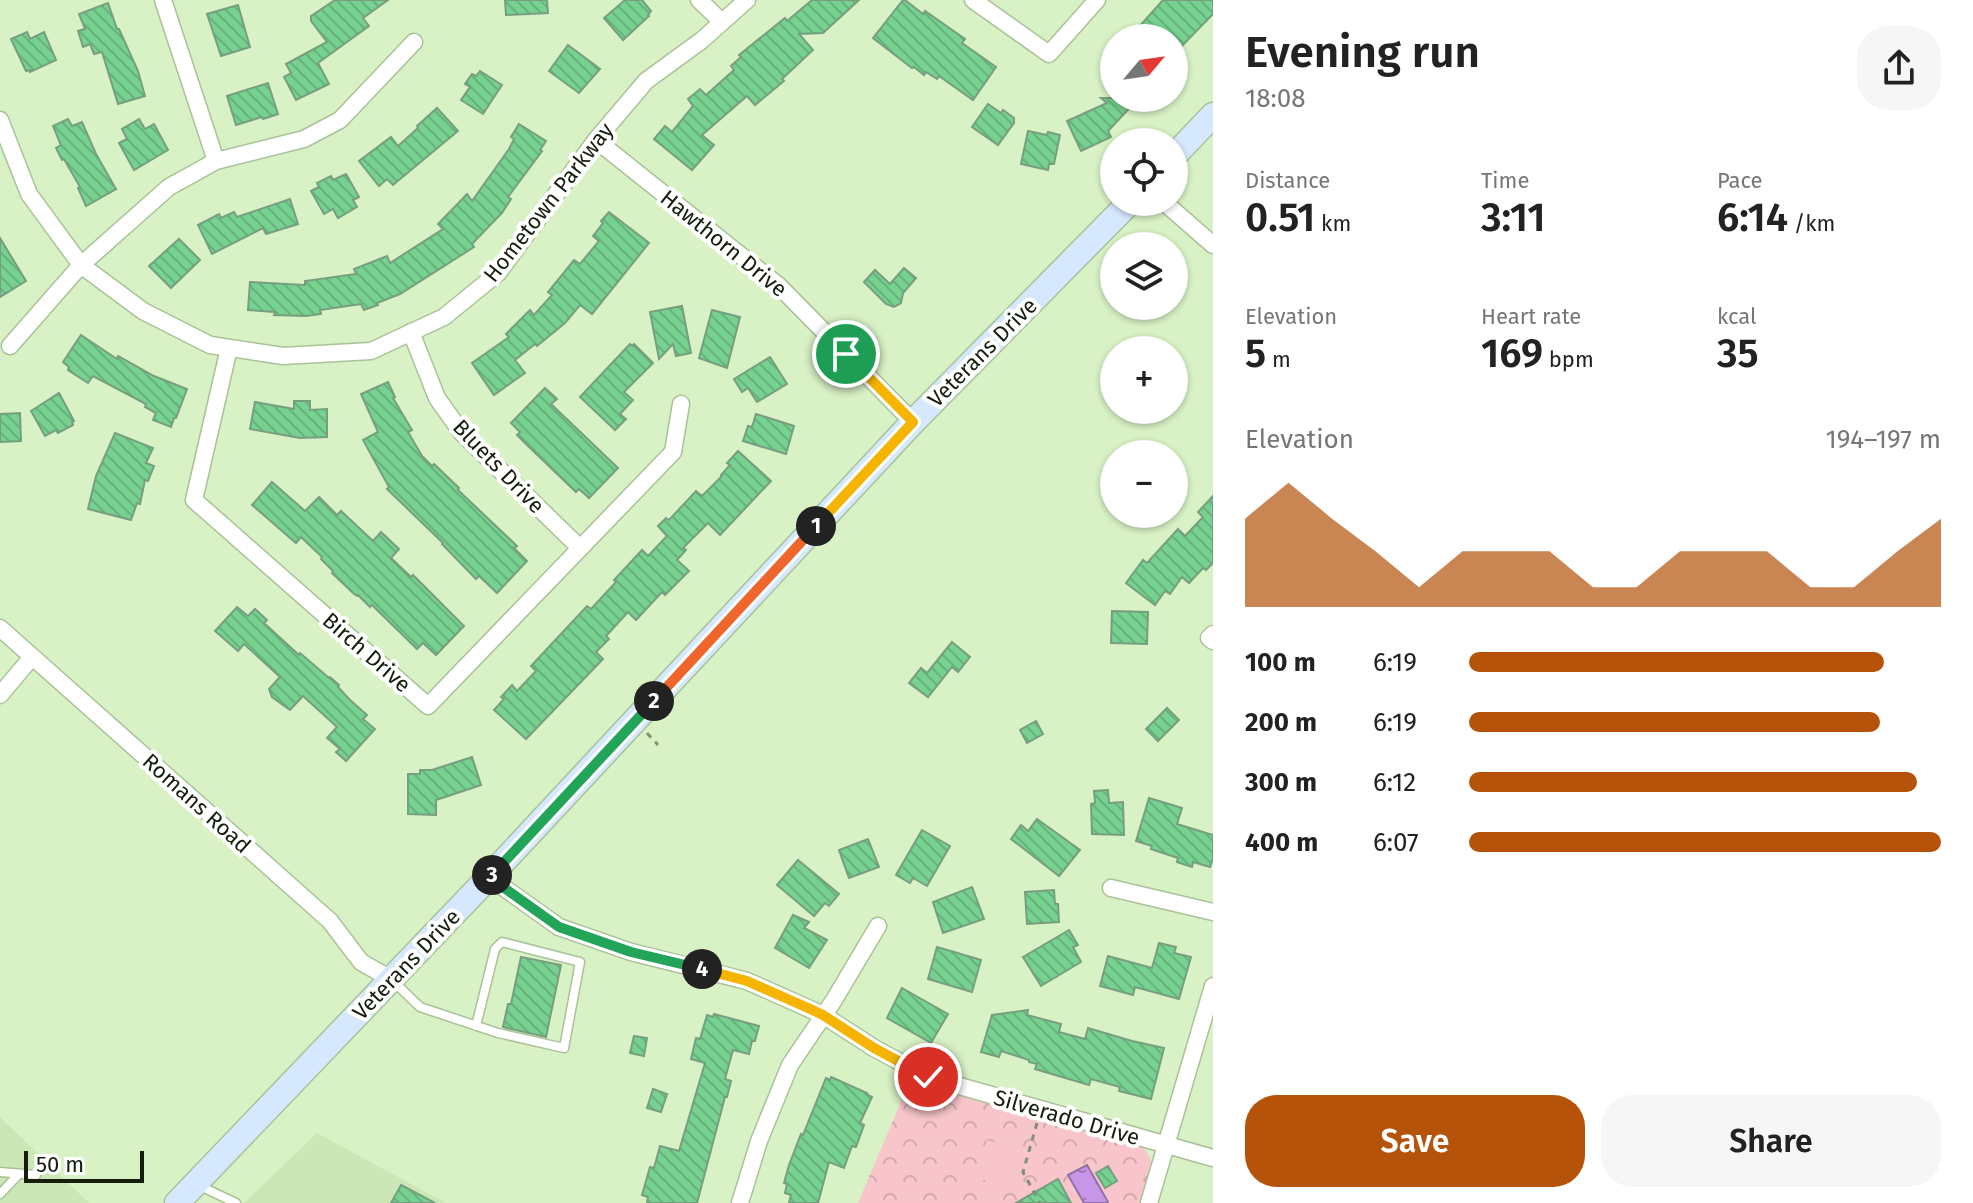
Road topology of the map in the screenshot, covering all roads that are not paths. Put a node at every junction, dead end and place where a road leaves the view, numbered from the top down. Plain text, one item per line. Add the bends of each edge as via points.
1 (163, 0) edge
2 (699, 0) edge
3 (747, 0) edge
4 (973, 0) edge
5 (1097, 0) edge
6 (722, 22) junction
7 (414, 42) dead end
8 (1213, 115) edge
9 (0, 120) edge
10 (596, 140) junction
11 (1188, 141) edge
12 (216, 161) junction
13 (1116, 216) edge
14 (1180, 216) edge
15 (1213, 245) edge
16 (81, 265) junction
17 (411, 332) junction
18 (10, 346) dead end
19 (229, 348) junction
20 (681, 404) dead end
21 (913, 422) junction
22 (580, 548) junction
23 (0, 628) edge
24 (32, 657) junction
25 (0, 695) edge
26 (489, 877) junction
27 (1111, 888) dead end
28 (1213, 912) edge
29 (878, 926) dead end
30 (391, 979) junction
31 (1213, 986) edge
32 (823, 1015) junction
33 (476, 1026) junction
34 (1166, 1146) junction
35 (1213, 1158) edge
36 (0, 1172) edge
37 (19, 1174) junction
38 (36, 1175) dead end
39 (196, 1183) junction
40 (0, 1194) edge
41 (177, 1203) edge
42 (223, 1203) edge
43 (236, 1203) edge
44 (740, 1203) edge
45 (1149, 1203) edge

1 - 12 street
2 - 6 street
3 - 6 street, Hometown Parkway
4 - 5 street via 1049,54
6 - 10 street, Hometown Parkway via 646,81
7 - 12 street via 340,120 304,139
8 - 11 main road
9 - 16 street, Hometown Parkway via 29,194
10 - 17 street, Hometown Parkway via 498,273 444,317
10 - 21 street, Hawthorn Drive via 779,286
12 - 16 street via 169,187
13 - 21 main road, Veterans Drive
14 - 15 street
16 - 18 street
16 - 19 street, Hometown Parkway via 143,311 210,345
17 - 19 street, Hometown Parkway via 371,351 283,356
17 - 22 street, Bluets Drive via 437,398 462,433
19 - 22 street, Birch Drive via 194,500 428,706
20 - 22 street, Birch Drive via 673,452
21 - 26 main road, Veterans Drive
23 - 24 street, Romans Road
24 - 25 street
24 - 30 street, Romans Road via 330,921 361,962
26 - 30 main road, Veterans Drive
26 - 32 street, Silverado Drive via 559,927 631,952 747,981
27 - 28 street
29 - 32 street
30 - 33 lane via 420,1007
30 - 39 main road, Veterans Drive
31 - 34 street
32 - 34 street, Silverado Drive via 928,1077
32 - 44 street via 790,1065
33 - 33 lane via 564,1048 580,962 502,942 495,949
34 - 35 street, Silverado Drive
34 - 45 street
36 - 37 lane
37 - 38 lane
37 - 40 lane
39 - 41 main road, Veterans Drive
39 - 42 lane
39 - 43 lane

